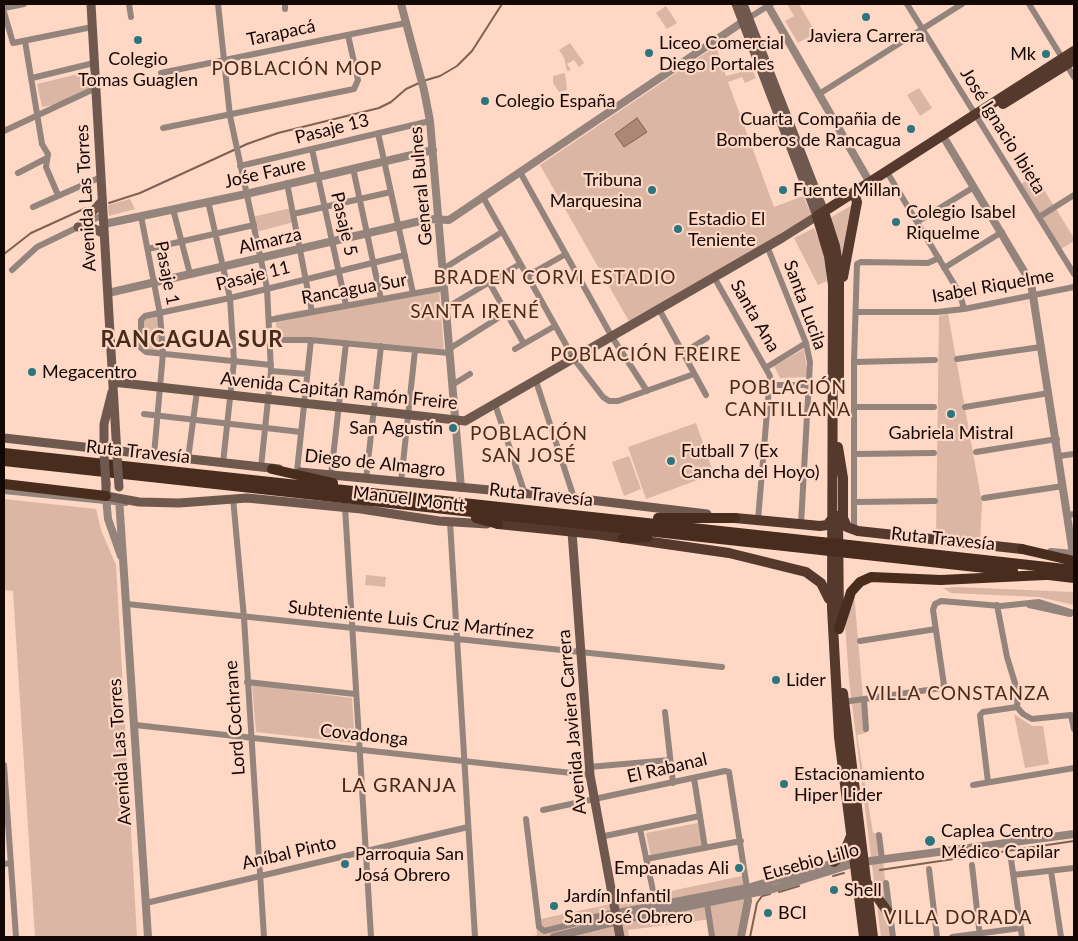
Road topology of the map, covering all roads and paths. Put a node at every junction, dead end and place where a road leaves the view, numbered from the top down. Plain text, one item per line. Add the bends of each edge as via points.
1 (24, 4) edge
2 (91, 4) edge
3 (130, 4) edge
4 (218, 4) edge
5 (401, 4) edge
6 (742, 4) edge
7 (769, 4) edge
8 (907, 4) edge
9 (962, 4) edge
10 (1029, 4) edge
11 (4, 8) edge
12 (4, 12) edge
13 (131, 17) dead end
14 (746, 20) junction
15 (406, 23) junction
16 (92, 27) junction
17 (922, 29) junction
18 (348, 35) junction
19 (25, 41) junction
20 (1074, 52) edge
21 (224, 60) junction
22 (1068, 61) edge
23 (94, 62) junction
24 (161, 74) dead end
25 (1074, 77) edge
26 (32, 78) junction
27 (96, 88) junction
28 (819, 94) junction
29 (39, 115) junction
30 (230, 116) junction
31 (977, 117) junction
32 (430, 121) junction
33 (163, 128) dead end
34 (4, 131) edge
35 (378, 133) junction
36 (946, 141) junction
37 (312, 149) junction
38 (433, 150) junction
39 (925, 151) junction
40 (47, 158) junction
41 (384, 161) junction
42 (240, 166) junction
43 (353, 168) junction
44 (520, 172) junction
45 (18, 173) dead end
46 (318, 176) junction
47 (101, 177) junction
48 (890, 177) junction
49 (287, 183) junction
50 (872, 186) junction
51 (974, 187) junction
52 (391, 192) junction
53 (246, 194) junction
54 (58, 195) junction
55 (1074, 195) edge
56 (855, 196) junction
57 (483, 197) junction
58 (360, 198) junction
59 (102, 201) junction
60 (208, 201) junction
61 (33, 207) dead end
62 (325, 207) junction
63 (173, 209) junction
64 (103, 214) junction
65 (293, 214) junction
66 (141, 216) junction
67 (821, 217) junction
68 (1039, 217) junction
69 (439, 221) junction
70 (917, 222) junction
71 (104, 224) junction
72 (254, 225) junction
73 (79, 226) junction
74 (399, 227) junction
75 (502, 232) junction
76 (1002, 232) junction
77 (104, 234) junction
78 (217, 234) junction
79 (368, 234) junction
80 (183, 241) junction
81 (333, 242) junction
82 (767, 246) junction
83 (148, 249) junction
84 (300, 250) junction
85 (566, 254) junction
86 (405, 255) junction
87 (261, 258) junction
88 (939, 258) junction
89 (374, 262) junction
90 (520, 264) junction
91 (223, 267) junction
92 (944, 268) junction
93 (443, 269) junction
94 (12, 270) dead end
95 (339, 271) junction
96 (190, 274) junction
97 (1074, 274) edge
98 (527, 276) junction
99 (714, 277) junction
100 (305, 278) junction
101 (155, 282) junction
102 (489, 282) junction
103 (1074, 287) edge
104 (267, 288) junction
105 (444, 288) junction
106 (841, 290) junction
107 (108, 293) junction
108 (413, 293) junction
109 (1033, 295) junction
110 (230, 298) junction
111 (381, 299) junction
112 (346, 305) junction
113 (446, 308) junction
114 (659, 309) junction
115 (964, 309) junction
116 (312, 312) junction
117 (856, 312) junction
118 (506, 313) junction
119 (160, 314) junction
120 (270, 320) junction
121 (555, 326) junction
122 (612, 337) junction
123 (707, 338) dead end
124 (270, 340) junction
125 (311, 340) junction
126 (346, 343) junction
127 (806, 343) junction
128 (524, 344) junction
129 (381, 346) junction
130 (1041, 346) junction
131 (514, 349) dead end
132 (415, 350) junction
133 (449, 351) junction
134 (163, 353) junction
135 (683, 353) junction
136 (574, 359) junction
137 (957, 359) dead end
138 (935, 360) dead end
139 (234, 361) junction
140 (854, 362) junction
141 (767, 367) junction
142 (271, 368) junction
143 (308, 374) junction
144 (470, 374) dead end
145 (694, 374) junction
146 (536, 381) junction
147 (452, 385) junction
148 (771, 385) junction
149 (809, 385) junction
150 (113, 386) junction
151 (160, 387) junction
152 (197, 391) junction
153 (646, 391) junction
154 (1049, 393) junction
155 (230, 395) junction
156 (706, 395) dead end
157 (268, 400) junction
158 (304, 404) junction
159 (495, 404) junction
160 (965, 406) dead end
161 (854, 407) junction
162 (339, 408) junction
163 (934, 408) dead end
164 (374, 411) junction
165 (144, 414) dead end
166 (157, 415) junction
167 (408, 415) junction
168 (193, 419) junction
169 (456, 420) junction
170 (227, 422) junction
171 (265, 427) junction
172 (301, 432) junction
173 (4, 438) edge
174 (1057, 439) junction
175 (838, 447) junction
176 (104, 451) junction
177 (976, 452) dead end
178 (4, 453) edge
179 (117, 453) junction
180 (854, 454) junction
181 (934, 454) dead end
182 (1074, 454) edge
183 (154, 455) junction
184 (1059, 456) junction
185 (188, 459) junction
186 (4, 461) edge
187 (223, 463) junction
188 (266, 468) junction
189 (297, 471) junction
190 (332, 475) junction
191 (366, 478) junction
192 (401, 482) junction
193 (4, 484) edge
194 (1063, 486) junction
195 (461, 488) junction
196 (4, 490) edge
197 (370, 493) junction
198 (526, 494) junction
199 (233, 498) junction
200 (574, 498) junction
201 (984, 498) dead end
202 (106, 499) junction
203 (120, 500) junction
204 (935, 501) dead end
205 (854, 502) junction
206 (345, 508) junction
207 (446, 510) junction
208 (1071, 514) edge
209 (735, 518) junction
210 (618, 520) junction
211 (758, 520) junction
212 (831, 520) junction
213 (450, 522) junction
214 (498, 524) junction
215 (801, 524) junction
216 (854, 530) junction
217 (572, 532) junction
218 (684, 536) junction
219 (623, 538) junction
220 (828, 546) junction
221 (1022, 548) joint
222 (849, 549) junction
223 (1074, 556) edge
224 (124, 565) junction
225 (1074, 570) edge
226 (1045, 575) junction
227 (1074, 578) edge
228 (127, 604) junction
229 (997, 605) junction
230 (832, 608) junction
231 (1074, 614) edge
232 (244, 618) junction
233 (352, 628) junction
234 (839, 629) junction
235 (936, 629) junction
236 (457, 640) junction
237 (860, 641) dead end
238 (582, 654) junction
239 (722, 667) dead end
240 (247, 682) junction
241 (355, 694) junction
242 (864, 700) junction
243 (843, 702) junction
244 (1018, 707) junction
245 (666, 712) dead end
246 (135, 725) junction
247 (866, 729) dead end
248 (1074, 729) edge
249 (252, 738) junction
250 (360, 750) junction
251 (670, 760) junction
252 (464, 761) junction
253 (4, 765) edge
254 (1074, 768) edge
255 (590, 771) junction
256 (694, 778) junction
257 (988, 782) junction
258 (673, 783) junction
259 (973, 785) dead end
260 (594, 800) junction
261 (543, 810) dead end
262 (700, 816) junction
263 (526, 819) dead end
264 (7, 826) edge
265 (468, 827) junction
266 (640, 828) junction
267 (1074, 834) edge
268 (851, 835) junction
269 (879, 835) dead end
270 (600, 837) junction
271 (741, 841) junction
272 (705, 848) junction
273 (365, 851) junction
274 (646, 859) junction
275 (882, 859) junction
276 (1011, 859) dead end
277 (859, 860) junction
278 (834, 862) junction
279 (11, 863) junction
280 (4, 864) edge
281 (972, 864) dead end
282 (1074, 868) edge
283 (929, 869) dead end
284 (1051, 871) junction
285 (1013, 875) junction
286 (260, 876) junction
287 (866, 881) junction
288 (886, 883) dead end
289 (747, 891) junction
290 (146, 903) junction
291 (707, 903) junction
292 (656, 905) junction
293 (890, 915) junction
294 (616, 917) junction
295 (595, 918) junction
296 (1021, 928) junction
297 (558, 933) edge
298 (578, 934) edge
299 (980, 935) edge
300 (16, 937) edge
301 (148, 937) edge
302 (264, 937) edge
303 (371, 937) edge
304 (475, 937) edge
305 (620, 937) edge
306 (712, 937) edge
307 (741, 937) edge
308 (864, 937) edge
309 (873, 937) edge
310 (893, 937) edge
311 (938, 937) edge
312 (952, 937) edge
313 (1022, 937) edge
314 (1061, 937) edge

1 - 11 street
2 - 16 main road, Avenida Las Torres
3 - 13 street
4 - 21 street
5 - 15 street, General Bulnes
6 - 14 main road
7 - 14 street
7 - 28 street
8 - 17 street, José Ignacio Ibieta
9 - 17 street
10 - 22 street
12 - 19 street via 13,43
14 - 44 street, Almarza
14 - 67 main road
15 - 18 street, Tarapacá
15 - 32 street, General Bulnes
16 - 19 street
16 - 23 main road, Avenida Las Torres
17 - 28 street
17 - 31 street, José Ignacio Ibieta
18 - 21 street, Tarapacá
18 - 30 street via 358,80 354,89
19 - 26 street
20 - 22 main road, Avenida Capitán Ramón Freire
21 - 24 street, Tarapacá
21 - 30 street
22 - 25 street
22 - 31 main road, Avenida Capitán Ramón Freire
23 - 26 street
23 - 27 main road, Avenida Las Torres
26 - 29 street
27 - 29 street
27 - 47 main road, Avenida Las Torres
28 - 50 street
29 - 34 street
29 - 40 street
30 - 33 street
30 - 42 street
31 - 36 main road, Avenida Capitán Ramón Freire
31 - 39 main road, Avenida Capitán Ramón Freire
31 - 68 street, José Ignacio Ibieta
32 - 35 street, Pasaje 13
32 - 38 street, General Bulnes
35 - 37 street, Pasaje 13
35 - 41 street
36 - 39 main road, Avenida Capitán Ramón Freire
36 - 51 street
37 - 42 street, Pasaje 13
37 - 46 street, Pasaje 5
38 - 41 street, Jośe Faure
38 - 69 street, General Bulnes
39 - 48 main road, Avenida Capitán Ramón Freire
39 - 50 main road, Avenida Capitán Ramón Freire
40 - 45 street
40 - 54 street via 46,166
41 - 43 street, Jośe Faure
41 - 52 street
42 - 53 street
43 - 46 street, Jośe Faure
43 - 58 street
44 - 57 street, Almarza
44 - 85 street
46 - 49 street, Jośe Faure
46 - 62 street, Pasaje 5
47 - 54 street
47 - 59 main road, Avenida Las Torres
48 - 50 main road, Avenida Capitán Ramón Freire
48 - 70 street
49 - 53 street, Jośe Faure
49 - 65 street
50 - 56 main road, Avenida Capitán Ramón Freire
51 - 70 street
51 - 76 street
52 - 58 street
52 - 74 street
53 - 60 street, Jośe Faure
53 - 72 street
54 - 61 street
55 - 68 street
56 - 67 main road, Avenida Capitán Ramón Freire
56 - 106 main road
57 - 69 street, Almarza via 449,220
57 - 75 street
58 - 62 street
58 - 79 street
59 - 64 main road, Avenida Las Torres
59 - 73 main road
60 - 63 street, Jośe Faure
60 - 78 street
62 - 65 street
62 - 81 street, Pasaje 5
63 - 66 street, Jośe Faure
63 - 80 street
64 - 71 main road, Avenida Las Torres
64 - 73 street
65 - 84 street
66 - 71 street, Jośe Faure
66 - 83 street, Pasaje 1
67 - 82 main road, Avenida Capitán Ramón Freire
67 - 106 main road via 836,252
67 - 212 main road via 833,285
68 - 97 street, José Ignacio Ibieta
69 - 74 street, Almarza via 429,219
69 - 93 street, General Bulnes
70 - 88 street
71 - 77 main road, Avenida Las Torres
72 - 78 street
72 - 87 street
73 - 77 main road
73 - 94 street via 37,247
74 - 79 street, Almarza
74 - 86 street
75 - 90 street
75 - 93 street
76 - 92 street
76 - 109 street via 1028,277
77 - 107 main road, Avenida Las Torres
78 - 80 street
78 - 91 street
79 - 81 street, Almarza
79 - 89 street
80 - 83 street
80 - 96 street
81 - 84 street, Almarza
81 - 95 street, Pasaje 5
82 - 99 main road, Avenida Capitán Ramón Freire
82 - 127 street, Santa Lucila
83 - 101 street, Pasaje 1
84 - 87 street, Almarza
84 - 100 street
85 - 98 street
85 - 122 street
86 - 89 street, Pasaje 11
86 - 108 street
87 - 91 street, Almarza
87 - 104 street
88 - 92 street
88 - 117 street via 928,263 858,263
89 - 95 street, Pasaje 11
89 - 111 street
90 - 98 street
90 - 102 street
91 - 96 street, Almarza
91 - 110 street
92 - 115 street via 961,297
93 - 105 street, General Bulnes
95 - 100 street, Pasaje 11
95 - 112 street, Pasaje 5
96 - 101 street, Almarza
98 - 121 street
99 - 114 main road, Avenida Capitán Ramón Freire
99 - 141 street, Santa Ana
100 - 104 street, Pasaje 11
100 - 116 street
101 - 107 street, Almarza
101 - 119 street, Pasaje 1
102 - 113 street
102 - 118 street
103 - 109 street, Isabel Riquelme
104 - 110 street, Pasaje 11
104 - 120 street
105 - 108 street, Rancagua Sur
105 - 113 street, General Bulnes
106 - 175 main road
107 - 150 main road, Avenida Las Torres
108 - 111 street, Rancagua Sur
109 - 115 street, Isabel Riquelme
109 - 130 street
110 - 119 street, Pasaje 11
110 - 139 street
111 - 112 street, Rancagua Sur
112 - 116 street, Rancagua Sur
113 - 133 street, General Bulnes
114 - 122 main road, Avenida Capitán Ramón Freire
114 - 135 street
115 - 117 street, Isabel Riquelme
116 - 120 street, Rancagua Sur
117 - 140 street
118 - 128 street
118 - 133 street
119 - 134 street, Pasaje 1
119 - 134 street, Pasaje 11 via 145,316 141,320 143,350
120 - 124 street
121 - 128 street
121 - 136 street
122 - 136 main road, Avenida Capitán Ramón Freire
122 - 153 street
123 - 135 street
124 - 125 street
124 - 142 street
125 - 126 street
125 - 143 street
126 - 129 street
126 - 162 street
127 - 141 street
127 - 149 street, Santa Lucila via 810,362
128 - 131 street
129 - 132 street
129 - 164 street
130 - 137 street
130 - 154 street
132 - 133 street
132 - 167 street
133 - 147 street, General Bulnes
134 - 139 street
134 - 151 street, Pasaje 1
135 - 145 street
136 - 146 main road, Avenida Capitán Ramón Freire
136 - 153 street via 606,399 618,401
138 - 140 street
139 - 142 street
139 - 155 street
140 - 161 street
141 - 148 street, Santa Ana
142 - 143 street
142 - 157 street
143 - 158 street
144 - 147 street
145 - 153 street
145 - 156 street
146 - 159 main road, Avenida Capitán Ramón Freire
146 - 200 street
147 - 169 street, General Bulnes
148 - 149 street
148 - 211 street, Santa Ana
149 - 215 street, Santa Lucila
150 - 151 main road, Avenida Capitán Ramón Freire
150 - 176 main road, Avenida Las Torres via 104,424
150 - 179 main road, Avenida Las Torres
151 - 152 main road, Avenida Capitán Ramón Freire
151 - 166 street, Pasaje 1
152 - 155 main road, Avenida Capitán Ramón Freire
152 - 168 street
154 - 160 street
154 - 174 street
155 - 157 main road, Avenida Capitán Ramón Freire
155 - 170 street
157 - 158 main road, Avenida Capitán Ramón Freire
157 - 171 street
158 - 162 main road, Avenida Capitán Ramón Freire
158 - 172 street
159 - 169 main road, Avenida Capitán Ramón Freire via 467,420
159 - 198 street
161 - 163 street
161 - 180 street
162 - 164 main road, Avenida Capitán Ramón Freire
162 - 190 street
164 - 167 main road, Avenida Capitán Ramón Freire
164 - 191 street
165 - 166 street
166 - 168 street
166 - 183 street, Pasaje 1
167 - 169 main road, Avenida Capitán Ramón Freire
167 - 192 street
168 - 170 street
168 - 185 street
169 - 195 street, General Bulnes
170 - 171 street
170 - 187 street
171 - 172 street
171 - 188 street
172 - 189 street
173 - 176 main road, Diego de Almagro
174 - 177 street
174 - 184 street
175 - 216 main road via 843,478 843,518 847,528
175 - 220 main road
176 - 179 main road, Diego de Almagro
176 - 202 main road, Avenida Las Torres, bridge
178 - 197 highway, Ruta Travesía
179 - 183 main road, Diego de Almagro
179 - 203 main road, Avenida Las Torres, bridge
180 - 181 street
180 - 205 street
182 - 184 street
183 - 185 main road, Diego de Almagro
184 - 194 street
185 - 187 main road, Diego de Almagro
186 - 207 highway, Ruta Travesía
187 - 188 main road, Diego de Almagro
188 - 189 main road, Diego de Almagro
188 - 197 highway
189 - 190 main road, Diego de Almagro
190 - 191 main road, Diego de Almagro
191 - 192 main road, Diego de Almagro
192 - 195 main road, Diego de Almagro
193 - 202 highway
194 - 201 street
194 - 208 street
195 - 198 main road, Diego de Almagro
196 - 202 street, Manuel Montt
197 - 210 highway, Ruta Travesía
198 - 200 main road, Diego de Almagro
199 - 203 main road, Manuel Montt via 179,504
199 - 206 main road, Manuel Montt
199 - 232 street, Lord Cochrane
200 - 209 main road, Diego de Almagro
202 - 203 main road, Manuel Montt
202 - 224 street, Avenida Las Torres via 108,519
203 - 224 street, Avenida Las Torres
204 - 205 street
205 - 216 street
206 - 213 main road, Manuel Montt
206 - 233 street
207 - 214 highway
207 - 218 highway, Ruta Travesía
208 - 223 street
209 - 210 highway
209 - 211 main road, Diego de Almagro
210 - 220 highway, Ruta Travesía
211 - 215 main road, Diego de Almagro
212 - 215 main road, Diego de Almagro via 823,526
212 - 220 main road
213 - 214 main road, Manuel Montt
213 - 236 street
214 - 217 main road, Manuel Montt
216 - 221 main road
217 - 219 main road, Manuel Montt
217 - 238 main road, Avenida Javiera Carrera
218 - 219 highway
218 - 220 highway, Ruta Travesía
219 - 230 main road, Manuel Montt via 715,550 802,570 821,583
220 - 222 highway, Ruta Travesía, bridge
220 - 230 main road
220 - 234 main road
221 - 223 highway
222 - 225 highway, Ruta Travesía
222 - 226 highway, Ruta Travesía
224 - 228 street, Avenida Las Torres
226 - 227 highway, Ruta Travesía
226 - 234 highway via 941,580 871,577 860,582 851,592
228 - 232 street, Subteniente Luis Cruz Martínez
228 - 246 street, Avenida Las Torres
229 - 231 street via 1039,602
229 - 235 street via 938,602 933,610
229 - 244 street via 1018,693
230 - 268 main road via 838,737
232 - 233 street, Subteniente Luis Cruz Martínez
232 - 240 street, Lord Cochrane
233 - 236 street, Subteniente Luis Cruz Martínez
233 - 241 street
234 - 243 main road
235 - 237 street
235 - 242 street via 945,682 942,688
236 - 238 street, Subteniente Luis Cruz Martínez
236 - 252 street
238 - 239 street, Subteniente Luis Cruz Martínez
238 - 255 main road, Avenida Javiera Carrera
240 - 241 street
240 - 249 street, Lord Cochrane
241 - 250 street
242 - 243 street
242 - 247 street
243 - 277 main road
244 - 248 street via 1032,719 1071,715
244 - 257 street via 980,715
245 - 251 street
246 - 249 street, Covadonga
246 - 290 street, Avenida Las Torres
249 - 250 street, Covadonga
249 - 286 street, Lord Cochrane
250 - 252 street, Covadonga
250 - 273 street
251 - 255 street, Covadonga
251 - 258 street
252 - 255 street, Covadonga
252 - 265 street
253 - 264 street
254 - 257 street
255 - 260 main road, Avenida Javiera Carrera
256 - 258 street, El Rabanal
256 - 262 street
256 - 271 street, El Rabanal via 729,772
257 - 259 street
258 - 260 street, El Rabanal
260 - 261 street, El Rabanal
260 - 270 main road, Avenida Javiera Carrera
262 - 266 street
262 - 272 street
263 - 297 street via 538,927
264 - 279 street
265 - 273 street, Aníbal Pinto
265 - 304 street
266 - 270 street
266 - 274 street
267 - 275 street, Eusebio Lillo
268 - 277 main road
268 - 278 main road via 844,853
269 - 275 street
270 - 294 main road, Avenida Javiera Carrera
271 - 272 street
271 - 289 street, El Rabanal
272 - 274 street
273 - 286 street, Aníbal Pinto
273 - 303 street
274 - 292 street
275 - 277 street, Eusebio Lillo
276 - 285 street
277 - 278 street, Eusebio Lillo
277 - 287 main road
277 - 289 street, Eusebio Lillo via 774,889
277 - 308 main road
278 - 289 street, Eusebio Lillo
279 - 280 street
279 - 300 street
281 - 299 street
282 - 284 street
283 - 311 street
284 - 285 street
284 - 314 street
285 - 296 street
286 - 290 street, Aníbal Pinto
286 - 302 street, Lord Cochrane
287 - 293 main road
287 - 309 main road
288 - 293 street
289 - 291 street, Eusebio Lillo
289 - 292 street, Eusebio Lillo
289 - 307 street, El Rabanal
290 - 301 street, Avenida Las Torres
291 - 294 street, Eusebio Lillo
291 - 306 street
292 - 294 street, Eusebio Lillo
293 - 310 street
294 - 295 street, Eusebio Lillo
294 - 298 street, Eusebio Lillo
294 - 305 main road, Avenida Javiera Carrera
295 - 297 street, Eusebio Lillo
295 - 298 street, Eusebio Lillo
296 - 299 street
296 - 313 street
297 - 298 street, Eusebio Lillo
299 - 312 street

